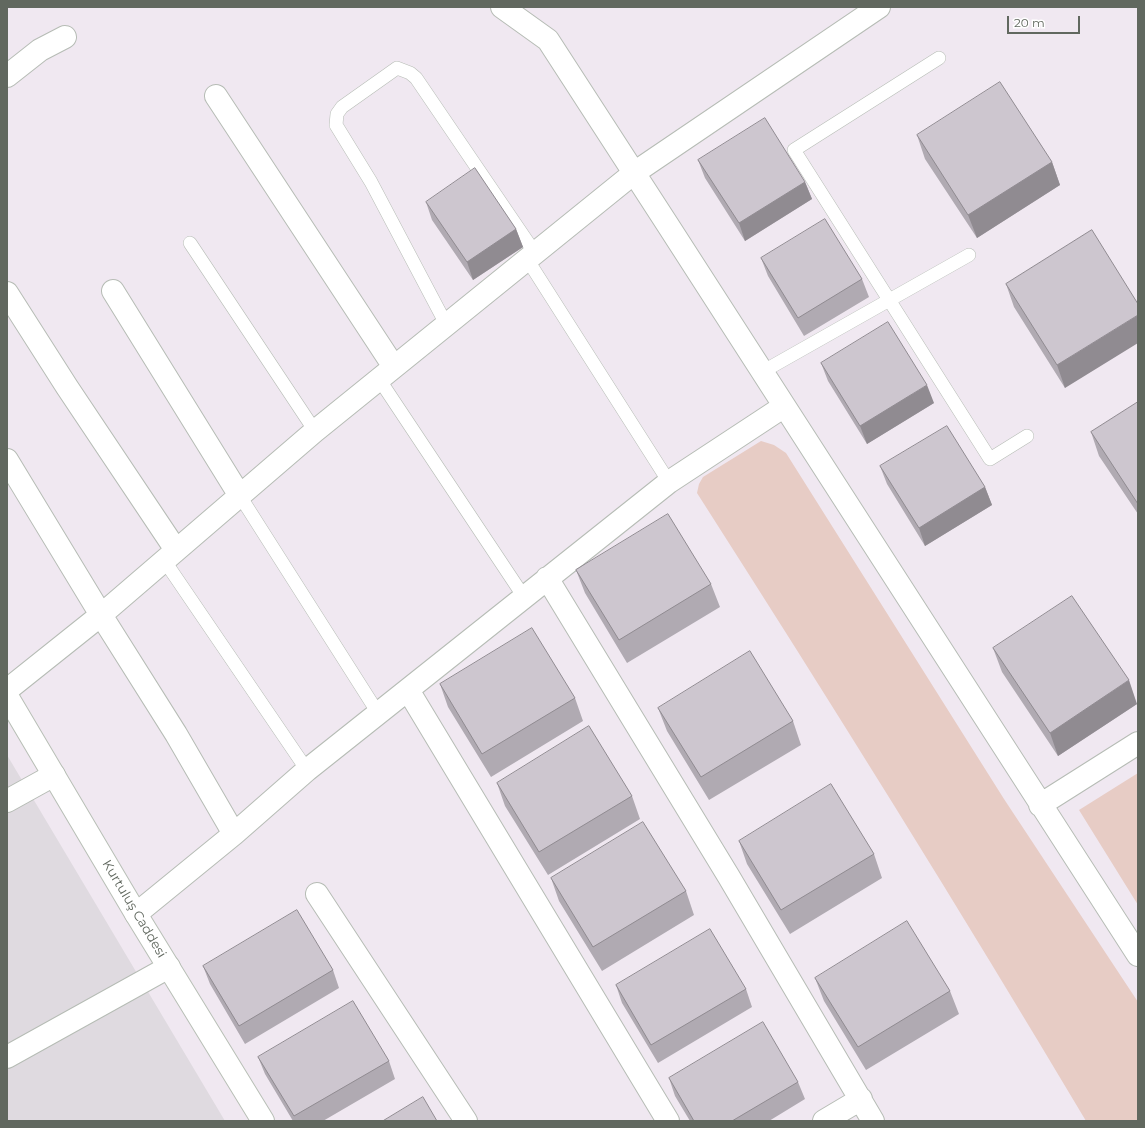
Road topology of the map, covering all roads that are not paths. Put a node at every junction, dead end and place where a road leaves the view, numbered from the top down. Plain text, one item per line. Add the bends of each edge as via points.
1 (502, 7) edge
2 (878, 7) edge
3 (65, 37) dead end
4 (939, 58) dead end
5 (7, 76) edge
6 (216, 96) dead end
7 (634, 173) junction
8 (190, 243) dead end
9 (969, 255) dead end
10 (531, 256) junction
11 (113, 291) dead end
12 (7, 293) edge
13 (888, 300) junction
14 (446, 324) junction
15 (762, 372) junction
16 (386, 373) junction
17 (783, 406) junction
18 (315, 431) junction
19 (1027, 436) dead end
20 (7, 460) edge
21 (669, 482) junction
22 (240, 496) junction
23 (170, 555) junction
24 (547, 578) junction
25 (524, 597) junction
26 (101, 615) junction
27 (7, 690) edge
28 (408, 690) junction
29 (7, 696) edge
30 (378, 713) junction
31 (1138, 743) edge
32 (307, 770) junction
33 (54, 775) junction
34 (7, 801) edge
35 (1040, 805) junction
36 (234, 834) junction
37 (317, 894) dead end
38 (136, 914) junction
39 (1138, 955) edge
40 (168, 967) junction
41 (7, 1057) edge
42 (861, 1099) junction
43 (263, 1121) edge
44 (466, 1121) edge
45 (668, 1121) edge
46 (824, 1121) edge
47 (873, 1121) edge

1 - 7 street via 548,40
2 - 7 street
3 - 5 street via 40,50
4 - 13 lane via 794,150
6 - 16 street
7 - 10 street
7 - 15 street
8 - 18 lane
9 - 13 lane
10 - 14 street
10 - 14 lane via 416,78 410,73 397,68 342,107 337,114 336,125 371,182
10 - 21 lane
11 - 22 street
12 - 23 street
13 - 15 lane
13 - 19 lane via 990,459
14 - 16 street
15 - 17 street
16 - 18 street
16 - 25 lane
17 - 21 street
17 - 35 street
18 - 22 street
20 - 26 street
21 - 24 street
22 - 23 street
22 - 30 lane
23 - 26 street
23 - 32 lane
24 - 25 street
24 - 42 street
25 - 28 street
26 - 27 street
26 - 36 street via 176,734
28 - 30 street
28 - 45 street
29 - 33 street, Kurtuluş Caddesi
30 - 32 street
31 - 35 street
32 - 36 street
33 - 34 street
33 - 38 street, Kurtuluş Caddesi
35 - 39 street
36 - 38 street
37 - 44 street
38 - 40 street, Kurtuluş Caddesi
40 - 41 street
40 - 43 street, Kurtuluş Caddesi
42 - 46 street
42 - 47 street

